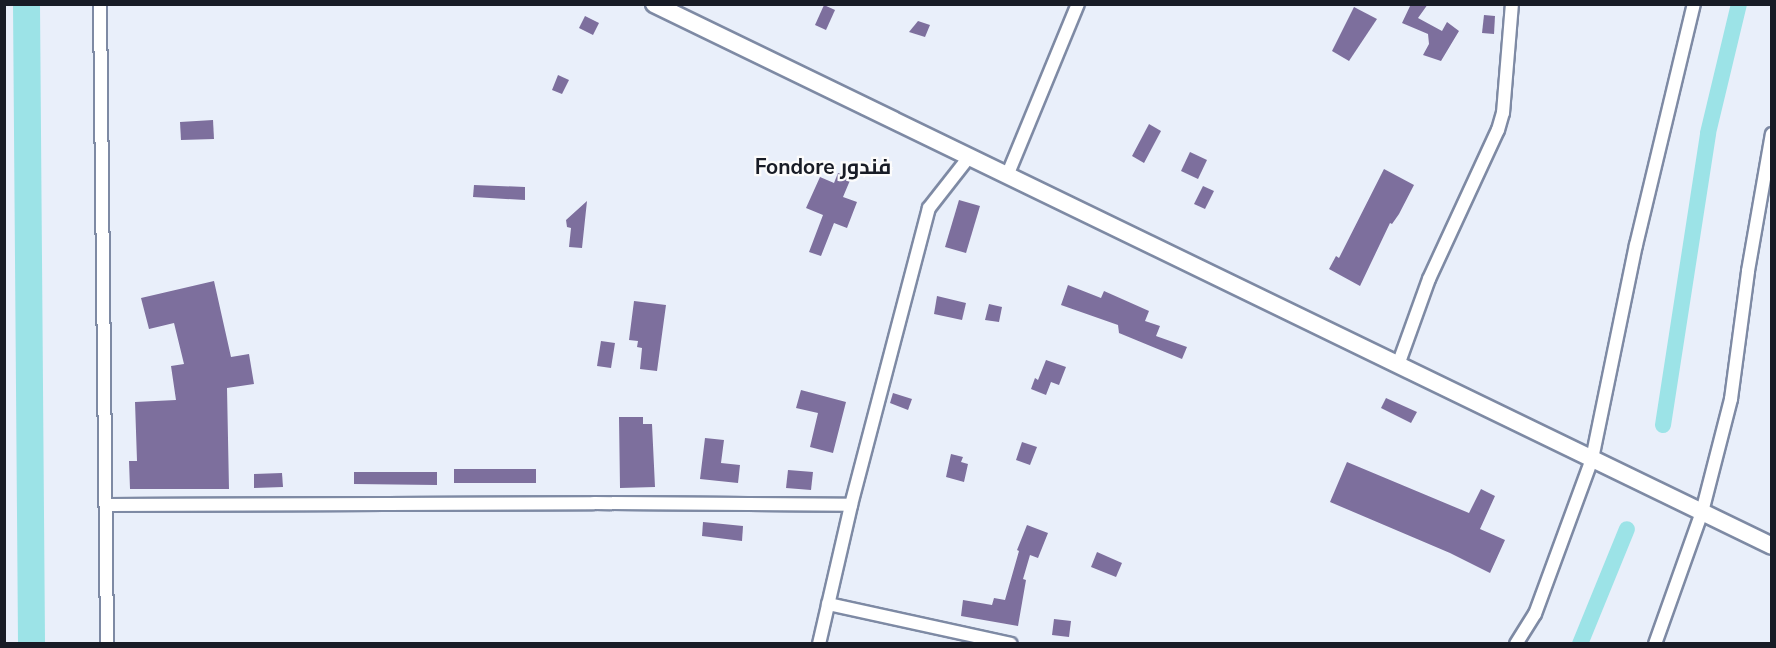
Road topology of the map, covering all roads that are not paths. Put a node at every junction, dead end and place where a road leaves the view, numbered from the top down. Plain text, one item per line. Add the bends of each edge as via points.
1 (100, 4) edge
2 (1078, 4) edge
3 (1512, 4) edge
4 (1694, 4) edge
5 (662, 6) edge
6 (1772, 134) edge
7 (969, 157) junction
8 (1007, 176) junction
9 (1398, 365) junction
10 (1592, 459) junction
11 (108, 505) junction
12 (851, 505) junction
13 (1702, 512) junction
14 (1772, 546) edge
15 (828, 604) junction
16 (108, 644) edge
17 (819, 644) edge
18 (1011, 644) edge
19 (1516, 644) edge
20 (1655, 644) edge

1 - 11 street
2 - 8 street
3 - 9 street via 1498,130 1429,279
4 - 10 street via 1636,245
5 - 7 main road
6 - 13 street via 1731,399
7 - 8 main road
7 - 12 street via 929,208
8 - 9 main road
9 - 10 main road
10 - 13 main road
10 - 19 street via 1534,614
11 - 12 street
11 - 16 street
12 - 15 street
13 - 14 main road
13 - 20 street
15 - 17 street
15 - 18 street

